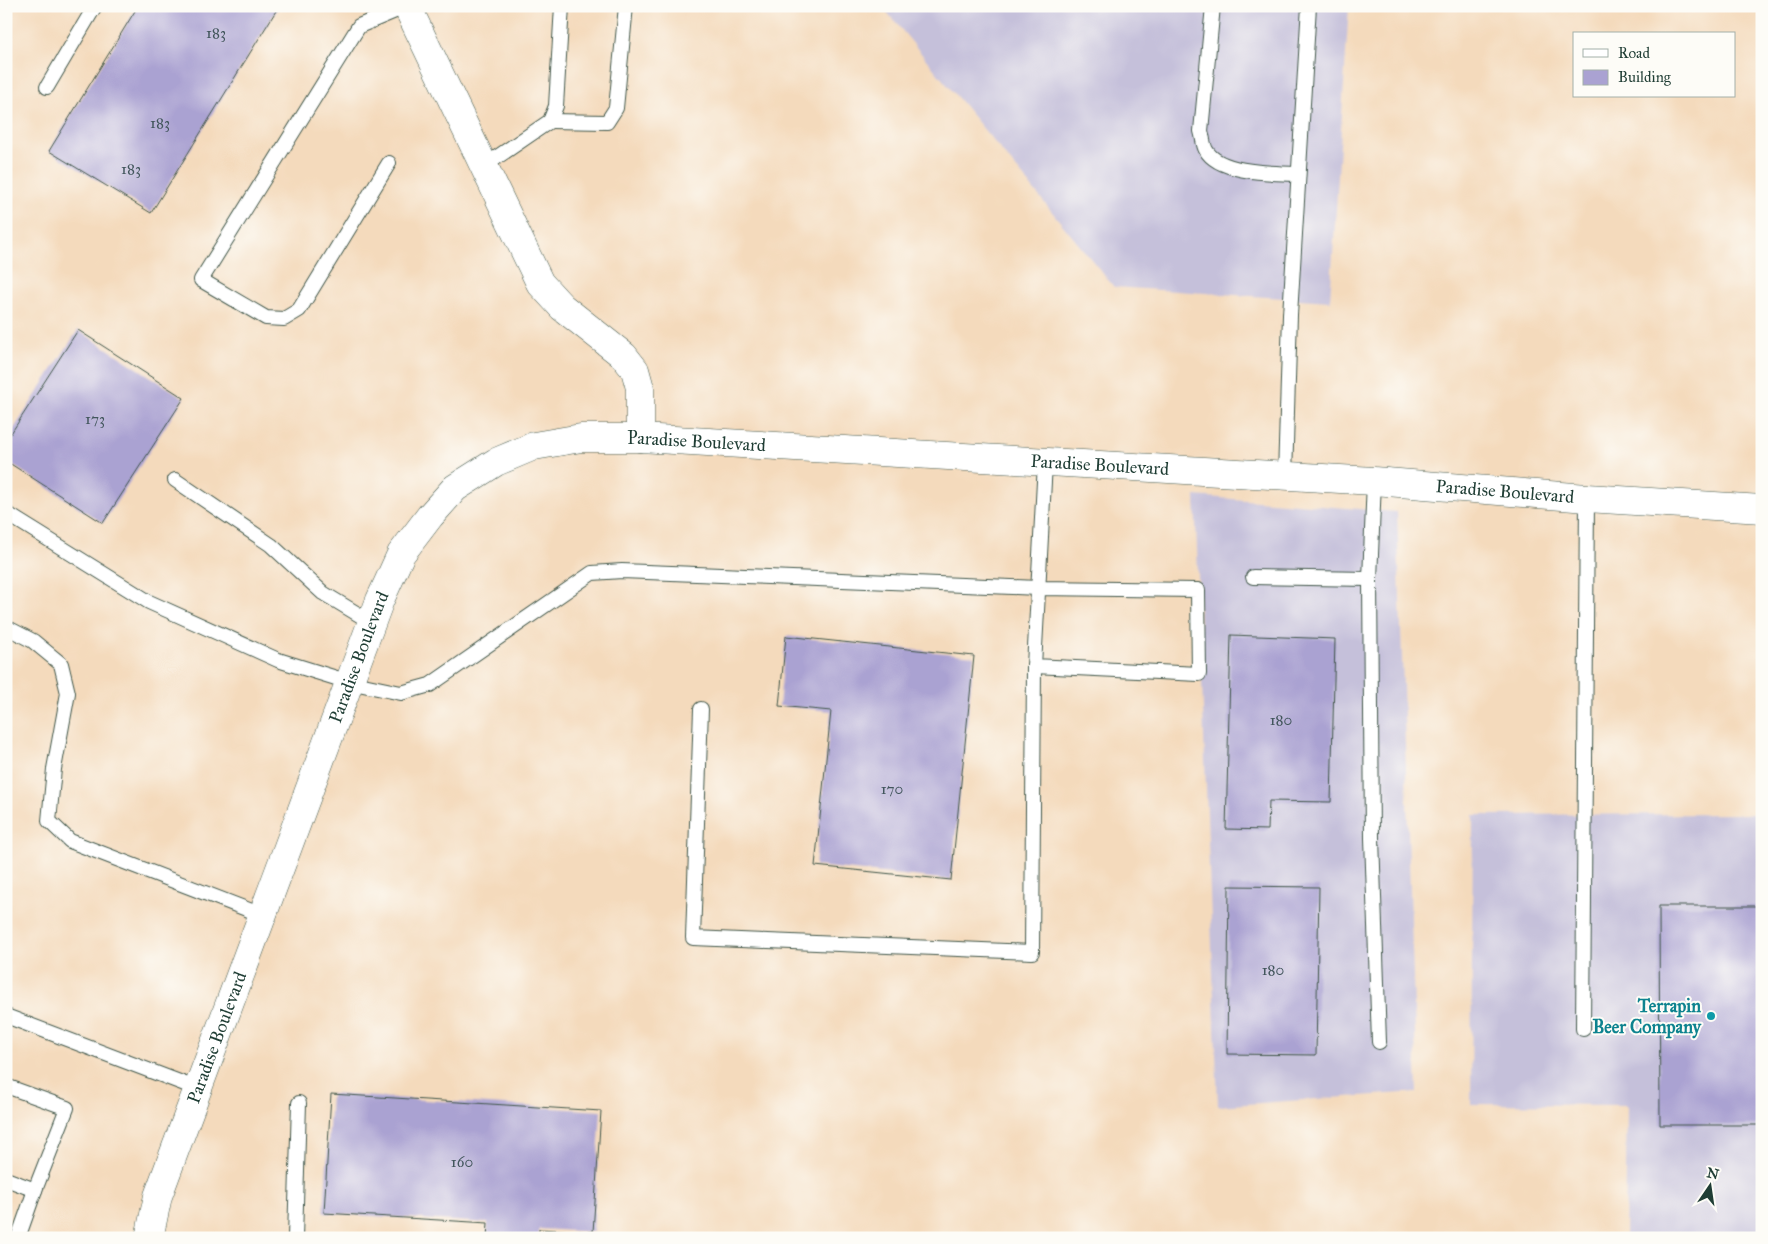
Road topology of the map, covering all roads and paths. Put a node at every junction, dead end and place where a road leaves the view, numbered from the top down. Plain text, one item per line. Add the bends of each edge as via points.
1 (96, 6) edge
2 (407, 6) edge
3 (562, 6) edge
4 (626, 6) edge
5 (1213, 6) edge
6 (1309, 6) edge
7 (47, 87) dead end
8 (550, 121) junction
9 (389, 163) dead end
10 (484, 166) junction
11 (1298, 174) junction
12 (640, 438) junction
13 (1045, 463) junction
14 (1285, 476) junction
15 (175, 480) dead end
16 (1374, 481) junction
17 (1587, 498) junction
18 (1762, 509) edge
19 (6, 513) edge
20 (1253, 577) dead end
21 (1370, 579) junction
22 (1038, 588) junction
23 (371, 622) junction
24 (6, 627) edge
25 (1034, 666) junction
26 (349, 682) junction
27 (701, 710) dead end
28 (262, 915) junction
29 (6, 1016) edge
30 (1583, 1029) dead end
31 (1379, 1042) dead end
32 (6, 1086) edge
33 (198, 1089) junction
34 (299, 1103) dead end
35 (6, 1179) edge
36 (36, 1190) junction
37 (18, 1238) edge
38 (148, 1238) edge
39 (296, 1238) edge

1 - 7 lane
2 - 9 lane via 359,26 201,280 266,318 284,319 299,310
2 - 10 street
3 - 8 lane via 556,106
4 - 8 lane via 616,108 607,122
5 - 11 lane via 1201,131 1206,151 1220,164 1256,172
6 - 11 lane
8 - 10 lane
10 - 12 street via 540,283 562,307 624,356 635,370 640,388
11 - 14 lane
12 - 13 street, Paradise Boulevard
12 - 23 street, Paradise Boulevard via 581,438 534,446 496,462 455,488 402,554
13 - 14 street, Paradise Boulevard
13 - 22 lane
14 - 16 street, Paradise Boulevard
15 - 23 lane via 271,545 323,593
16 - 17 street, Paradise Boulevard
16 - 21 lane
17 - 18 street, Paradise Boulevard
17 - 30 lane
19 - 26 lane via 149,602 278,660
20 - 21 lane
21 - 31 lane via 1372,838
22 - 25 lane
22 - 25 lane via 1198,590 1199,674
22 - 26 lane via 622,571 592,573 430,685 401,693
23 - 26 street, Paradise Boulevard
24 - 28 lane via 33,640 61,664 68,693 54,768 50,821 70,841
25 - 27 lane via 1032,952 693,938
26 - 28 street, Paradise Boulevard
28 - 33 street, Paradise Boulevard
29 - 33 lane
32 - 36 lane via 67,1108
33 - 38 street, Paradise Boulevard via 158,1196
34 - 39 lane
35 - 36 lane
36 - 37 lane

